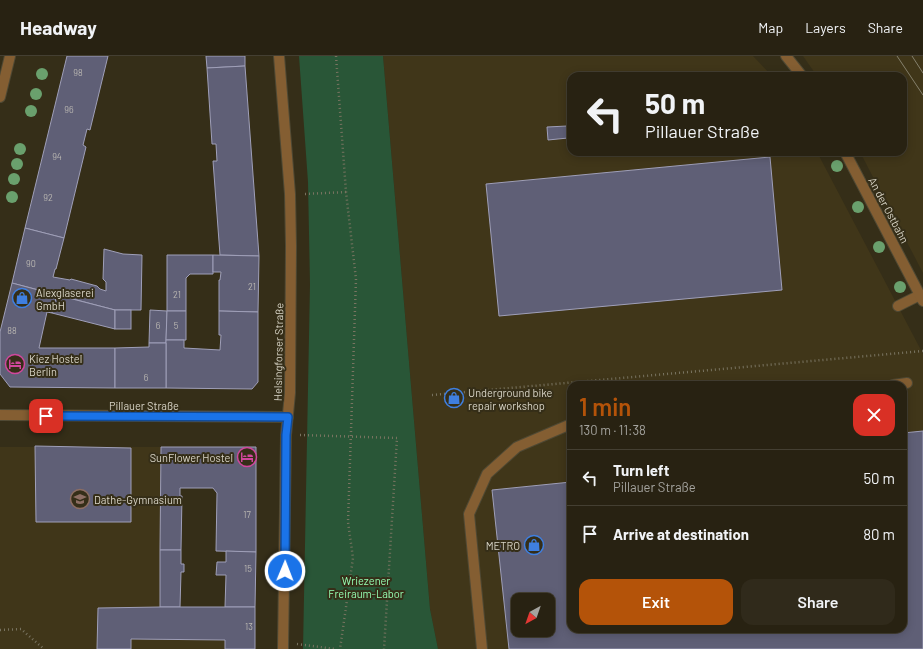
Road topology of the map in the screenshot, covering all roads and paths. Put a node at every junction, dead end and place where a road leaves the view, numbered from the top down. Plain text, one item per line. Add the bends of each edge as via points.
1 (10, 56) edge
2 (279, 56) edge
3 (336, 56) edge
4 (786, 56) edge
5 (799, 72) edge
6 (0, 97) edge
7 (847, 156) edge
8 (346, 192) junction
9 (290, 194) junction
10 (922, 298) edge
11 (898, 306) dead end
12 (923, 351) edge
13 (596, 381) edge
14 (567, 384) edge
15 (432, 396) dead end
16 (0, 415) edge
17 (288, 417) junction
18 (567, 426) edge
19 (286, 435) junction
20 (351, 437) junction
21 (0, 630) edge
22 (305, 646) dead end
23 (44, 649) edge
24 (284, 649) edge
25 (334, 649) edge
26 (340, 649) edge
27 (384, 649) edge
28 (482, 649) edge

1 - 6 street
2 - 9 street, Helsingforser Straße
3 - 8 path
4 - 5 street
7 - 10 street, An der Ostbahn
8 - 9 path
8 - 20 path via 356,280
9 - 17 street, Helsingforser Straße
10 - 11 street
12 - 13 path
14 - 15 path
16 - 17 street, Pillauer Straße
17 - 19 street, Helsingforser Straße
18 - 28 street via 517,447 487,474 469,514
19 - 20 path
19 - 24 street, Helsingforser Straße
20 - 26 path via 348,522 354,558
20 - 27 path via 396,438
21 - 23 path via 21,629
22 - 25 path

